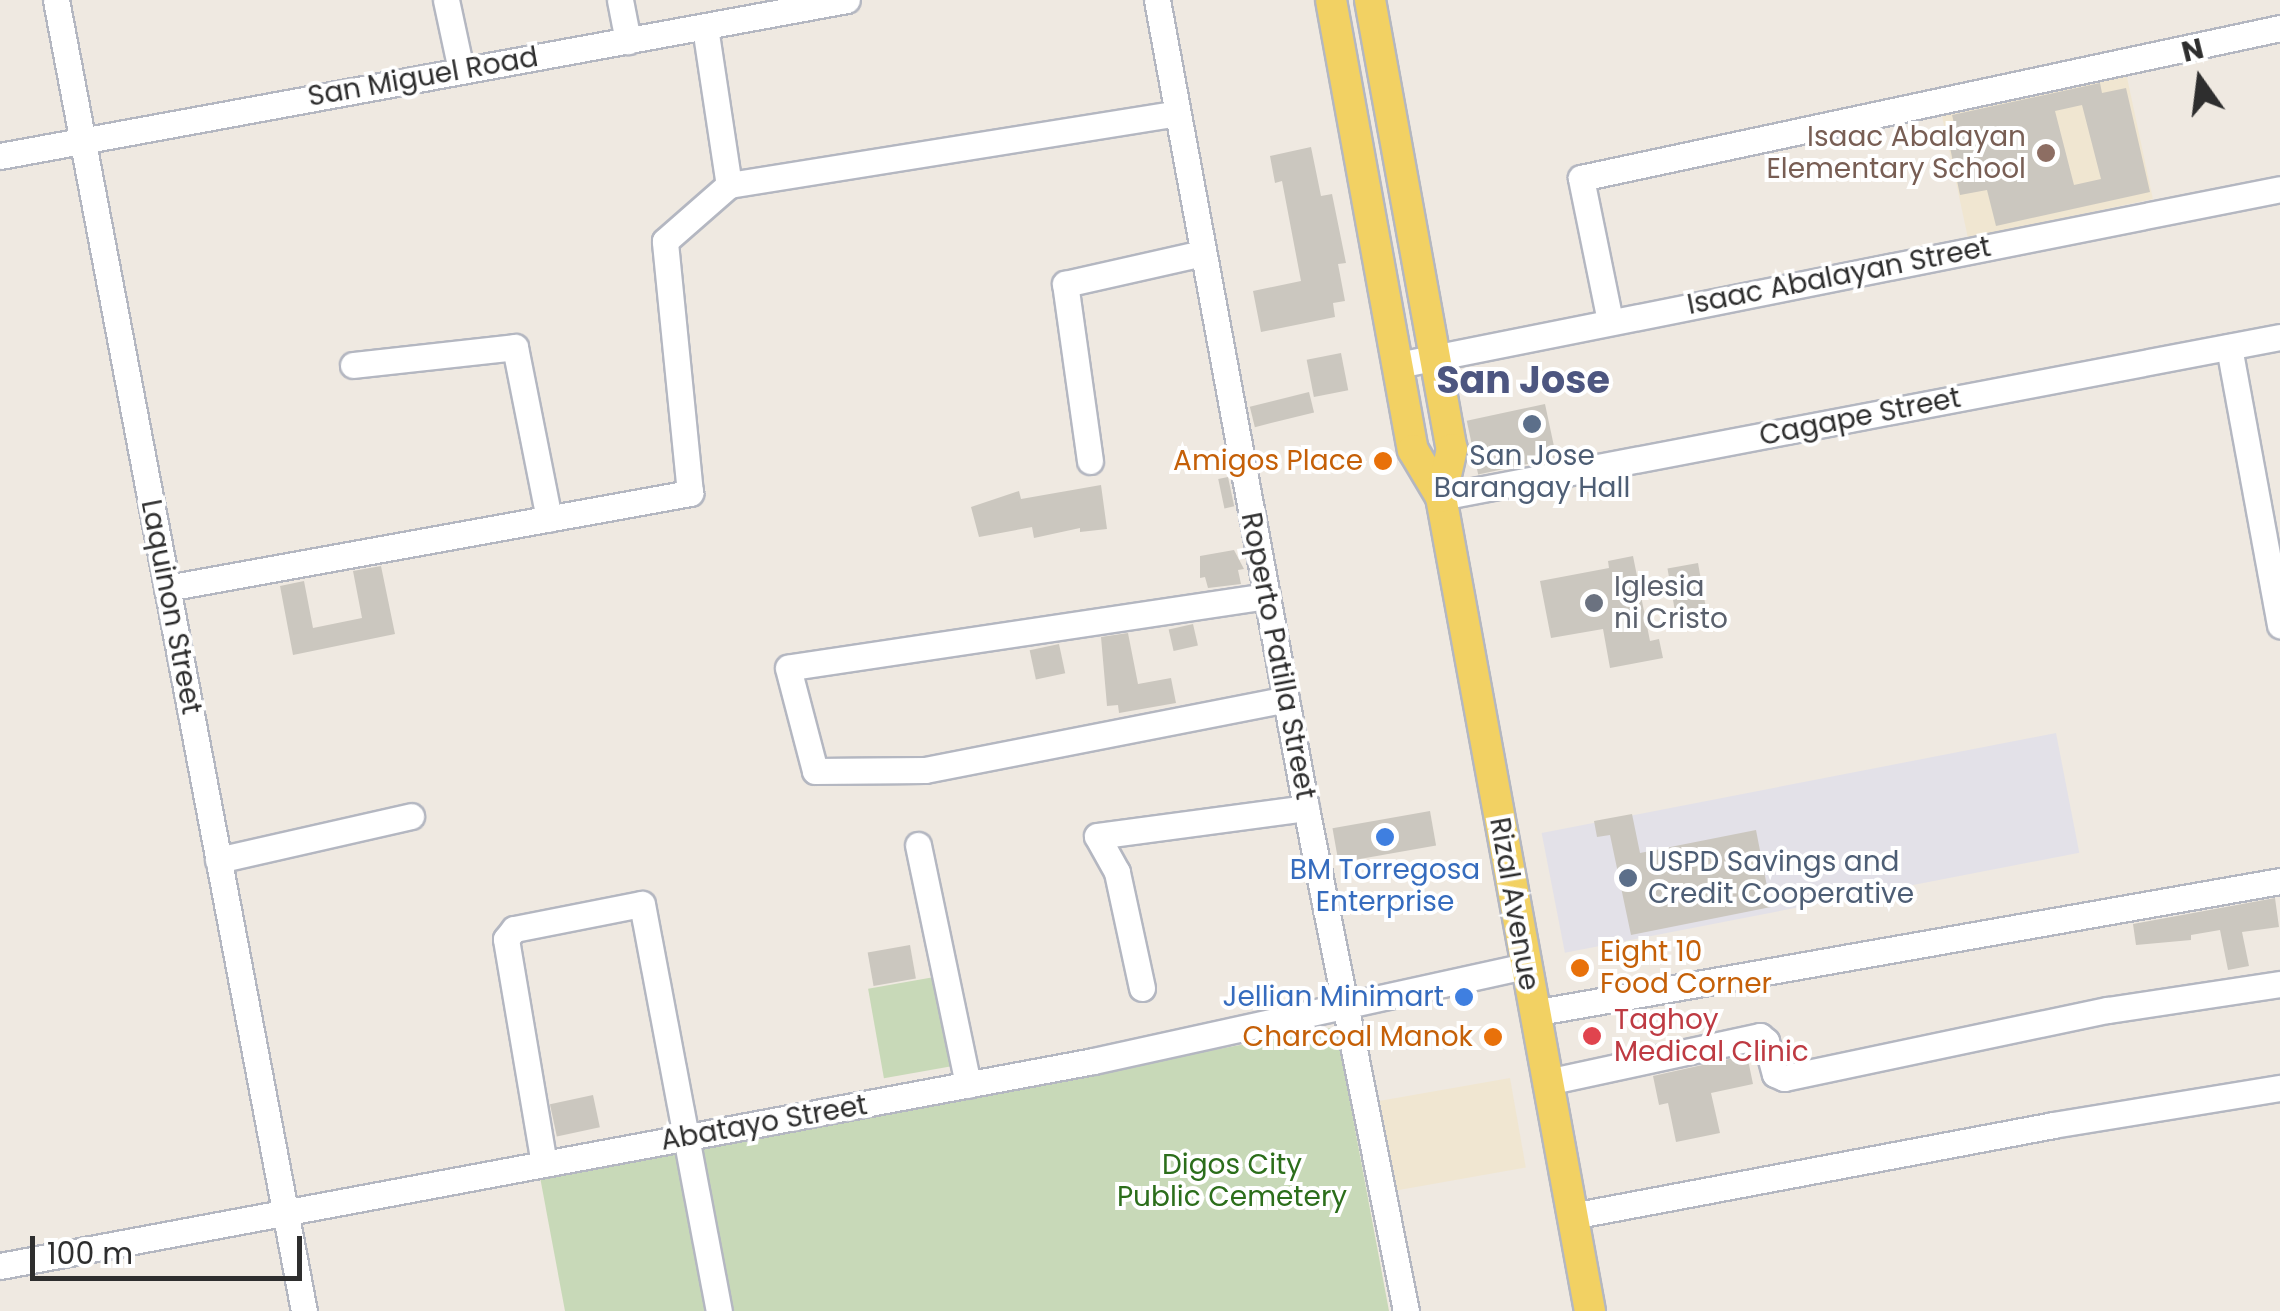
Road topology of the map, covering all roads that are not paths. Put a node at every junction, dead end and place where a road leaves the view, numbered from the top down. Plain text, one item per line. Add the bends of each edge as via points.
1 (56, 0) edge
2 (446, 0) edge
3 (620, 0) edge
4 (847, 0) edge
5 (1156, 0) edge
6 (1331, 0) edge
7 (1370, 0) edge
8 (705, 27) junction
9 (2280, 28) edge
10 (628, 41) junction
11 (460, 70) junction
12 (1177, 113) junction
13 (82, 139) junction
14 (0, 156) edge
15 (729, 185) junction
16 (2280, 189) edge
17 (1203, 252) junction
18 (1610, 322) junction
19 (2280, 338) edge
20 (2229, 347) junction
21 (1435, 358) junction
22 (353, 365) dead end
23 (1398, 365) junction
24 (1090, 461) dead end
25 (1441, 497) junction
26 (549, 518) junction
27 (167, 588) junction
28 (1266, 596) junction
29 (2280, 625) edge
30 (1286, 700) junction
31 (1306, 808) junction
32 (411, 816) dead end
33 (918, 845) dead end
34 (218, 860) junction
35 (2280, 881) edge
36 (1524, 966) junction
37 (2280, 984) edge
38 (1142, 988) dead end
39 (1346, 1006) junction
40 (1533, 1013) junction
41 (1546, 1082) junction
42 (968, 1086) junction
43 (2280, 1088) edge
44 (687, 1137) junction
45 (544, 1164) junction
46 (285, 1213) junction
47 (1572, 1216) junction
48 (0, 1266) edge
49 (304, 1311) edge
50 (719, 1311) edge
51 (1406, 1311) edge
52 (1590, 1311) edge

1 - 13 street, Laquinon Street
2 - 11 street
3 - 10 street
4 - 8 street, San Miguel Road
5 - 12 street, Roperto Patilla Street
6 - 23 main road, Rizal Avenue
7 - 21 main road, Rizal Avenue
8 - 10 street, San Miguel Road
8 - 15 street
9 - 18 street via 1581,178
10 - 11 street, San Miguel Road
11 - 13 street, San Miguel Road
12 - 15 street
12 - 17 street, Roperto Patilla Street
13 - 14 street, San Miguel Road
13 - 27 street, Laquinon Street
15 - 26 street via 664,241 690,493
16 - 18 street, Isaac Abalayan Street
17 - 24 street via 1065,284
17 - 28 street, Roperto Patilla Street
18 - 21 street, Isaac Abalayan Street
19 - 20 street, Cagape Street
20 - 25 street, Cagape Street
20 - 29 street
21 - 23 street, Isaac Abalayan Street
21 - 25 main road, Rizal Avenue via 1452,448
22 - 26 street via 515,347
23 - 25 main road, Rizal Avenue via 1412,450
25 - 36 main road, Rizal Avenue
26 - 27 street
27 - 34 street, Laquinon Street
28 - 30 street, Roperto Patilla Street
28 - 30 street via 788,668 815,770 925,770
30 - 31 street, Roperto Patilla Street
31 - 38 street via 1097,836 1116,872
31 - 39 street, Roperto Patilla Street
32 - 34 street
33 - 42 street
34 - 46 street, Laquinon Street
35 - 40 street
36 - 39 street, Abatayo Street
36 - 40 main road, Rizal Avenue
37 - 41 street via 2108,1010 1790,1077 1775,1074 1760,1036
39 - 42 street, Abatayo Street
39 - 51 street, Roperto Patilla Street
40 - 41 main road, Rizal Avenue
41 - 47 main road, Rizal Avenue
42 - 44 street, Abatayo Street
43 - 47 street
44 - 45 street, Abatayo Street
44 - 45 street via 642,904 514,929 506,939
44 - 50 street
45 - 46 street, Abatayo Street
46 - 48 street, Abatayo Street
46 - 49 street, Laquinon Street
47 - 52 main road, Rizal Avenue

